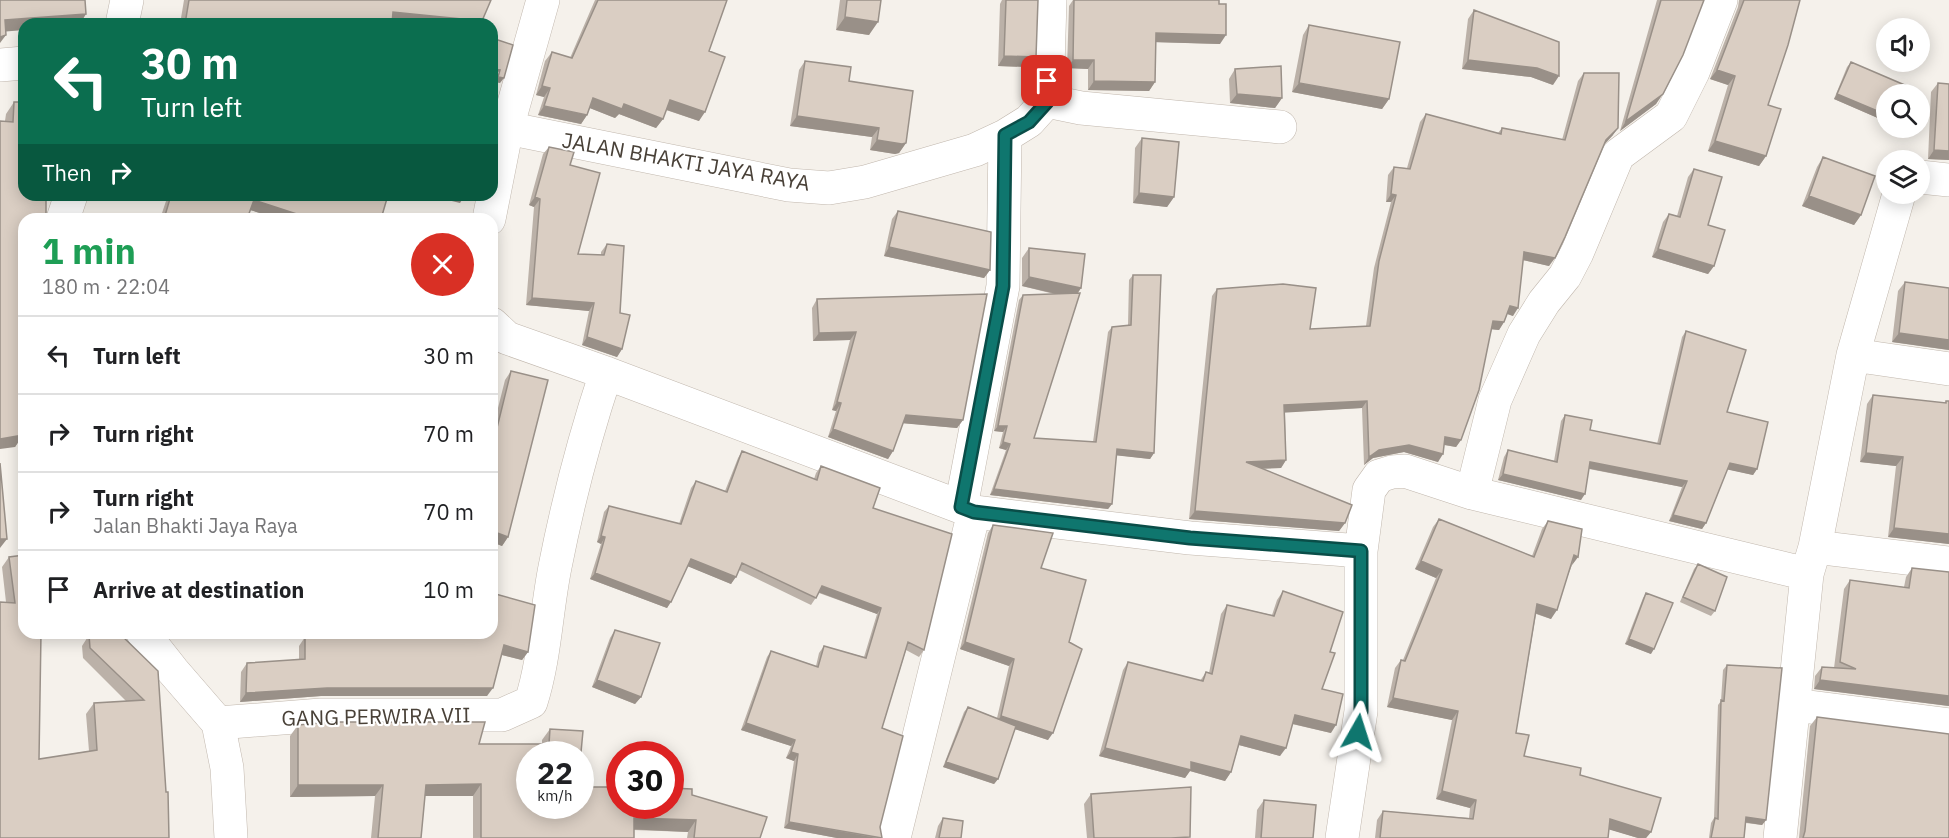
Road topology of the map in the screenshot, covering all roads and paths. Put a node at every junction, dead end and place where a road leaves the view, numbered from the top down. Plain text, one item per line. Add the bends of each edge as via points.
1 (127, 0) edge
2 (543, 0) edge
3 (1050, 0) edge
4 (1721, 0) edge
5 (123, 18) edge
6 (18, 64) edge
7 (0, 65) edge
8 (1047, 102) junction
9 (1280, 126) dead end
10 (499, 127) edge
11 (1005, 135) junction
12 (1930, 178) edge
13 (1949, 180) edge
14 (1896, 204) edge
15 (498, 330) edge
16 (1853, 355) junction
17 (1949, 369) edge
18 (606, 373) junction
19 (1472, 493) junction
20 (968, 509) junction
21 (1361, 551) junction
22 (1811, 561) junction
23 (1949, 563) edge
24 (148, 639) edge
25 (1794, 705) junction
26 (218, 723) junction
27 (1949, 725) edge
28 (231, 838) edge
29 (894, 838) edge
30 (1342, 838) edge
31 (1780, 838) edge

1 - 5 street
2 - 10 street
3 - 8 street
4 - 19 street via 1671,116 1618,154 1565,276 1524,334 1495,400
6 - 7 street
8 - 9 street
8 - 11 street, JALAN BHAKTI JAYA RAYA via 1029,122
10 - 11 street, JALAN BHAKTI JAYA RAYA via 789,185 829,188 865,182 975,150
11 - 20 street via 1003,286
12 - 13 street
14 - 16 street
15 - 18 street via 507,338
16 - 17 street
16 - 22 street
18 - 20 street
18 - 26 street, GANG PERWIRA VII via 575,480 531,702 502,715 321,715
19 - 21 street via 1405,471 1379,476 1369,490
19 - 22 street
20 - 21 street via 1190,538
20 - 29 street
21 - 30 street via 1361,711
22 - 23 street
22 - 25 street
24 - 26 street
25 - 27 street
25 - 31 street
26 - 28 street via 227,768

